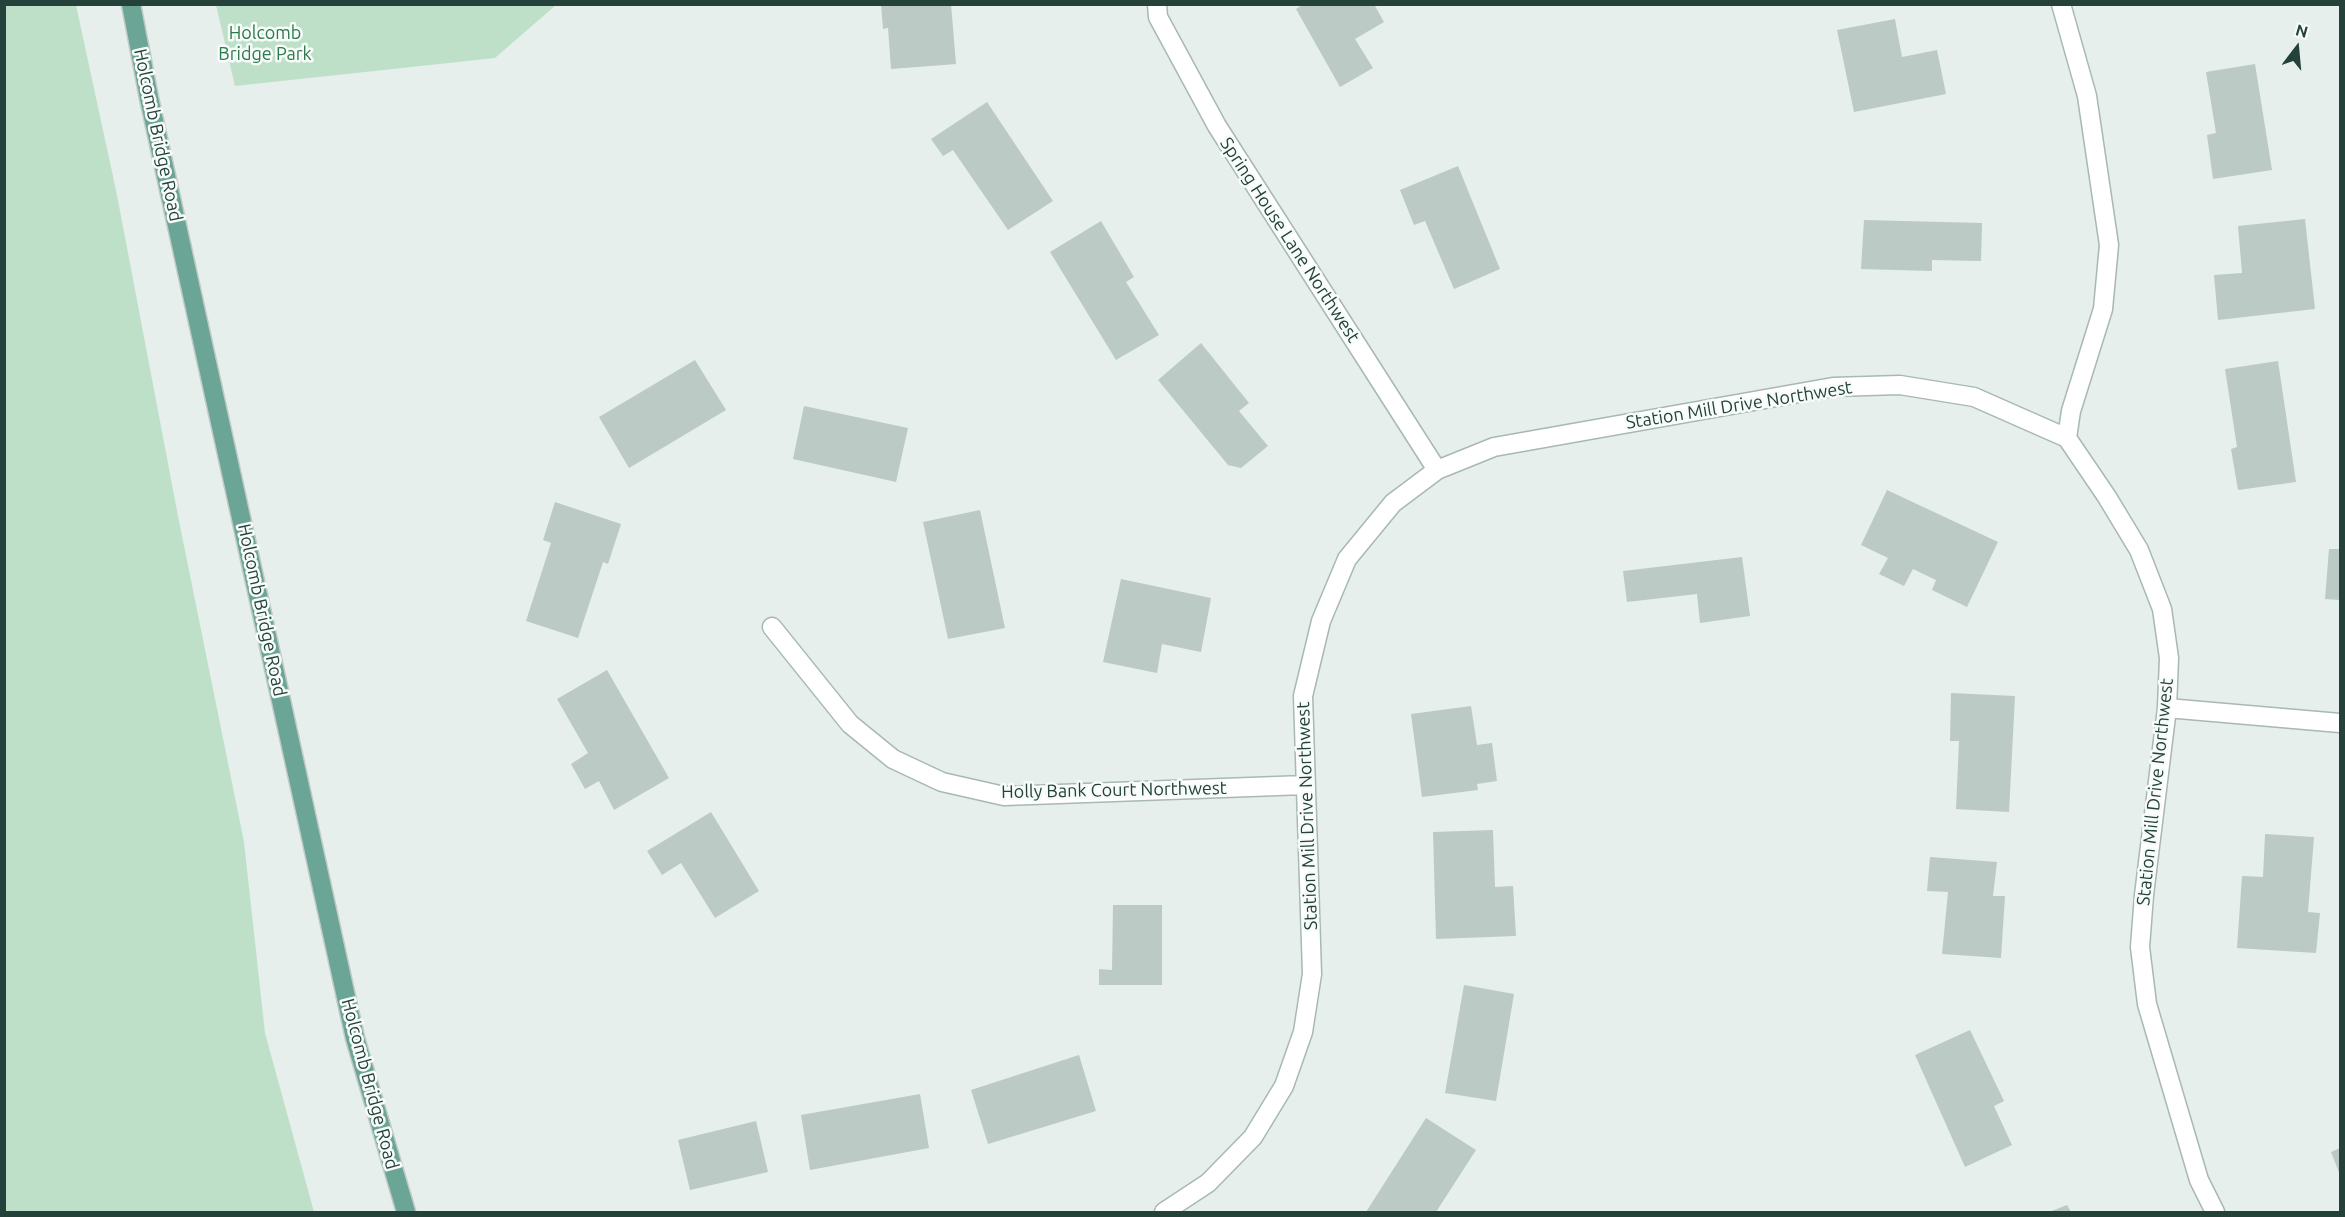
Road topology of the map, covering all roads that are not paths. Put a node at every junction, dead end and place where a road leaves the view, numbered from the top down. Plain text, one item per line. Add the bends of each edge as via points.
1 (131, 4) edge
2 (1157, 4) edge
3 (2061, 4) edge
4 (2067, 438) junction
5 (1437, 470) junction
6 (772, 627) dead end
7 (2167, 708) junction
8 (2340, 723) edge
9 (1305, 785) junction
10 (406, 1212) edge
11 (1164, 1212) edge
12 (2215, 1212) edge

1 - 10 main road, Holcomb Bridge Road via 355,1038
2 - 5 street, Spring House Lane Northwest via 1158,17 1216,126
3 - 4 street via 2087,96 2109,244 2103,309 2071,411
4 - 5 street, Station Mill Drive Northwest via 1974,397 1900,385 1833,387 1494,447
4 - 7 street, Station Mill Drive Northwest via 2139,550 2162,609 2169,658
5 - 9 street, Station Mill Drive Northwest via 1393,503 1347,559 1321,621 1303,696
6 - 9 street, Holly Bank Court Northwest via 850,724 893,759 942,782 1004,796
7 - 8 street
7 - 12 street, Station Mill Drive Northwest via 2140,946 2150,1015 2199,1180
9 - 11 street, Station Mill Drive Northwest via 1312,974 1303,1032 1284,1086 1253,1137 1209,1183

